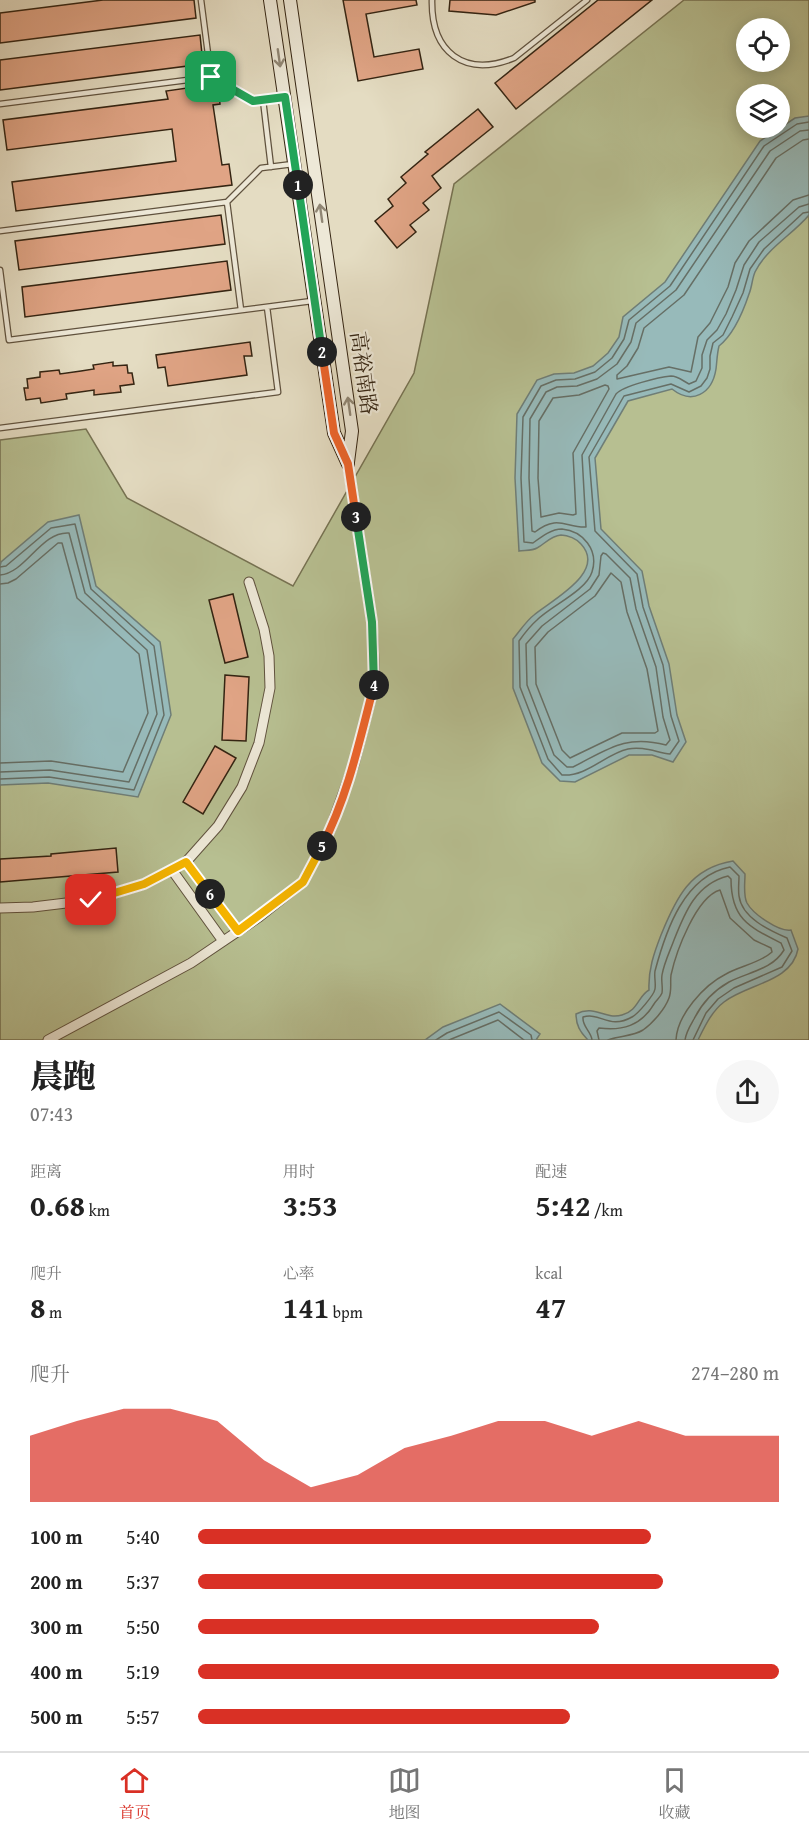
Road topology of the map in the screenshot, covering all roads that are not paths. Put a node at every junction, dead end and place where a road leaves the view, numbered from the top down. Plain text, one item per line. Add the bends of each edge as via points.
1 (201, 0) edge
2 (270, 0) edge
3 (290, 0) edge
4 (432, 0) edge
5 (587, 0) edge
6 (211, 77) junction
7 (285, 97) junction
8 (263, 100) junction
9 (0, 104) edge
10 (295, 164) junction
11 (272, 167) junction
12 (227, 202) junction
13 (0, 231) edge
14 (0, 270) edge
15 (315, 301) junction
16 (267, 307) junction
17 (241, 310) junction
18 (0, 428) edge
19 (348, 464) junction
20 (249, 582) dead end
21 (186, 862) junction
22 (172, 870) junction
23 (0, 908) edge
24 (238, 931) junction
25 (223, 941) junction
26 (48, 1040) edge

1 - 6 lane
2 -> 7 street, 高裕南路
19 -> 3 street, 高裕南路 via 352,431
4 - 5 lane via 437,33 446,51 472,64 486,65 514,58
6 - 8 lane via 253,101
6 - 9 lane
7 - 8 lane
7 - 10 street, 高裕南路
8 - 11 lane
10 - 11 lane
10 - 15 street, 高裕南路
11 - 12 lane via 261,168
12 - 13 lane
12 - 17 lane
14 - 17 lane via 9,340
15 - 16 lane
15 - 19 street, 高裕南路 via 334,433
16 - 17 lane
16 - 18 lane via 278,392
19 - 24 street via 372,622 375,682 354,764 330,830 303,882
20 - 21 street via 269,656 270,688 259,743 242,787 218,826
21 - 22 street
21 - 24 street
22 - 23 street via 144,884 91,900
22 - 25 street
24 - 25 street
25 - 26 street via 191,963

